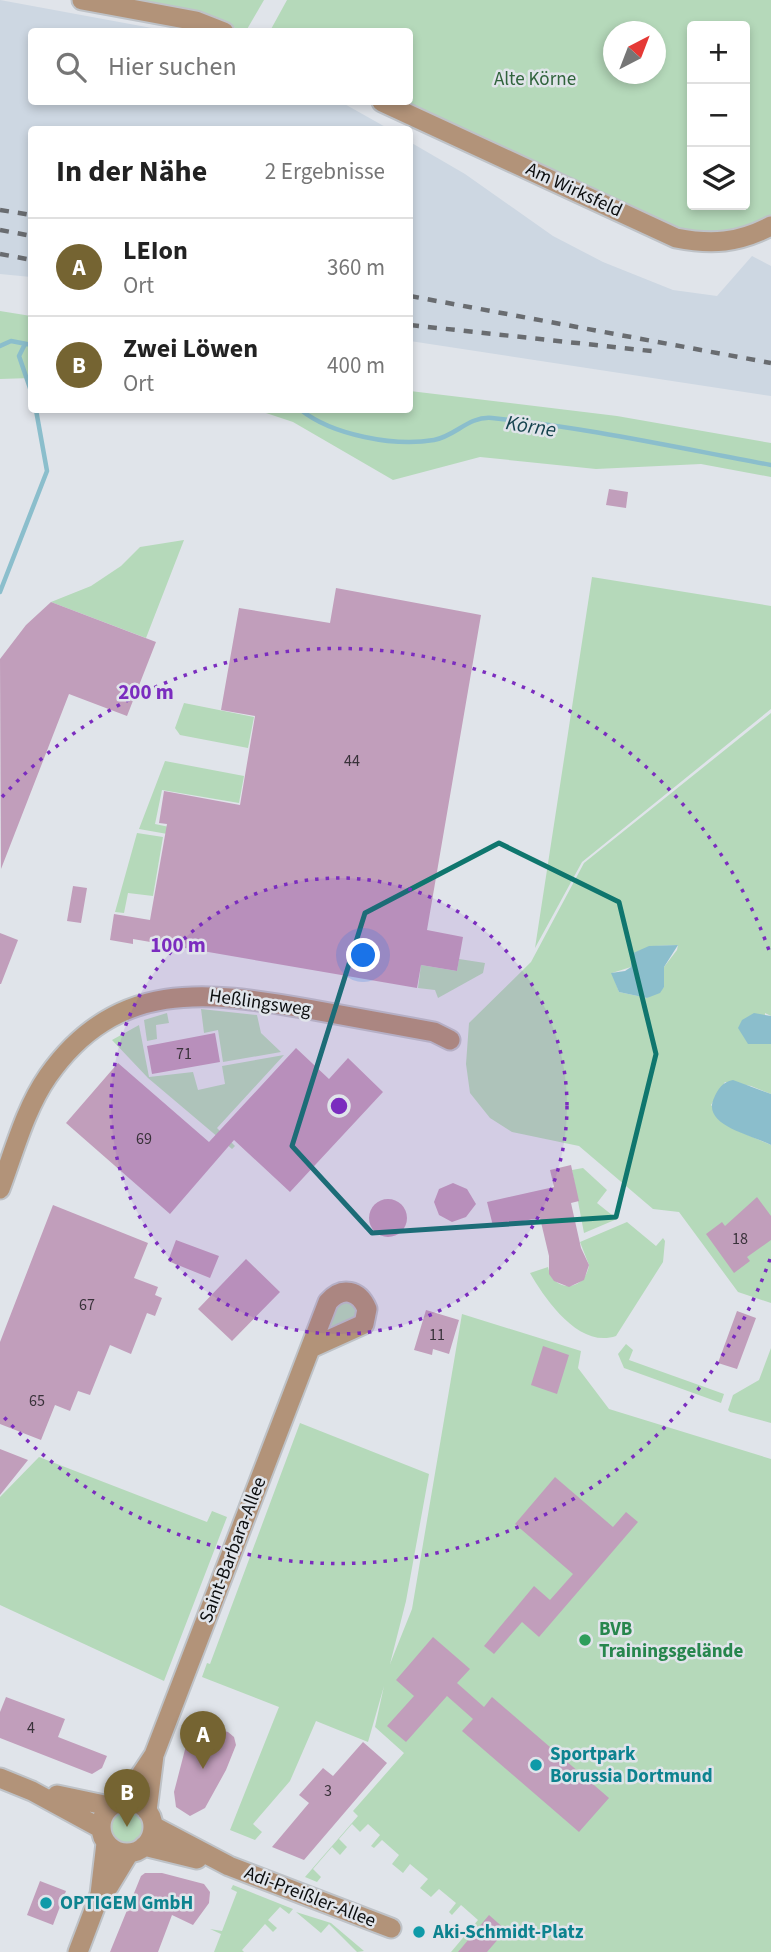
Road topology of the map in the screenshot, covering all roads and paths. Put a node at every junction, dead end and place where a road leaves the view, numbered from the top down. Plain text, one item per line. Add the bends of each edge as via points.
1 (82, 0) edge
2 (214, 28) edge
3 (389, 105) edge
4 (771, 226) edge
5 (450, 1040) dead end
6 (0, 1189) edge
7 (313, 1346) dead end
8 (154, 1755) junction
9 (0, 1779) edge
10 (32, 1791) junction
11 (117, 1803) junction
12 (150, 1818) junction
13 (103, 1836) junction
14 (137, 1850) junction
15 (229, 1866) junction
16 (100, 1894) junction
17 (391, 1928) dead end
18 (78, 1952) edge

1 - 2 street
3 - 4 street, Am Wirksfeld via 676,237 707,244 732,242
5 - 6 street, Heßlingsweg via 434,1032 226,995 149,1003 101,1025 53,1070 30,1112
7 - 8 street, Saint-Barbara-Allee
8 - 11 street, Saint-Barbara-Allee
8 - 12 street, Saint-Barbara-Allee
9 - 10 street, Adi-Preißler-Allee
10 - 11 street, Adi-Preißler-Allee
10 - 13 street, Adi-Preißler-Allee
11 - 12 street, Adi-Preißler-Allee via 137,1802
11 - 13 street via 104,1813
12 - 14 street
12 - 15 street, Adi-Preißler-Allee
13 - 14 street, Adi-Preißler-Allee via 120,1852
13 - 16 street
14 - 15 street, Adi-Preißler-Allee
14 - 16 street
15 - 17 street, Adi-Preißler-Allee
16 - 18 street

